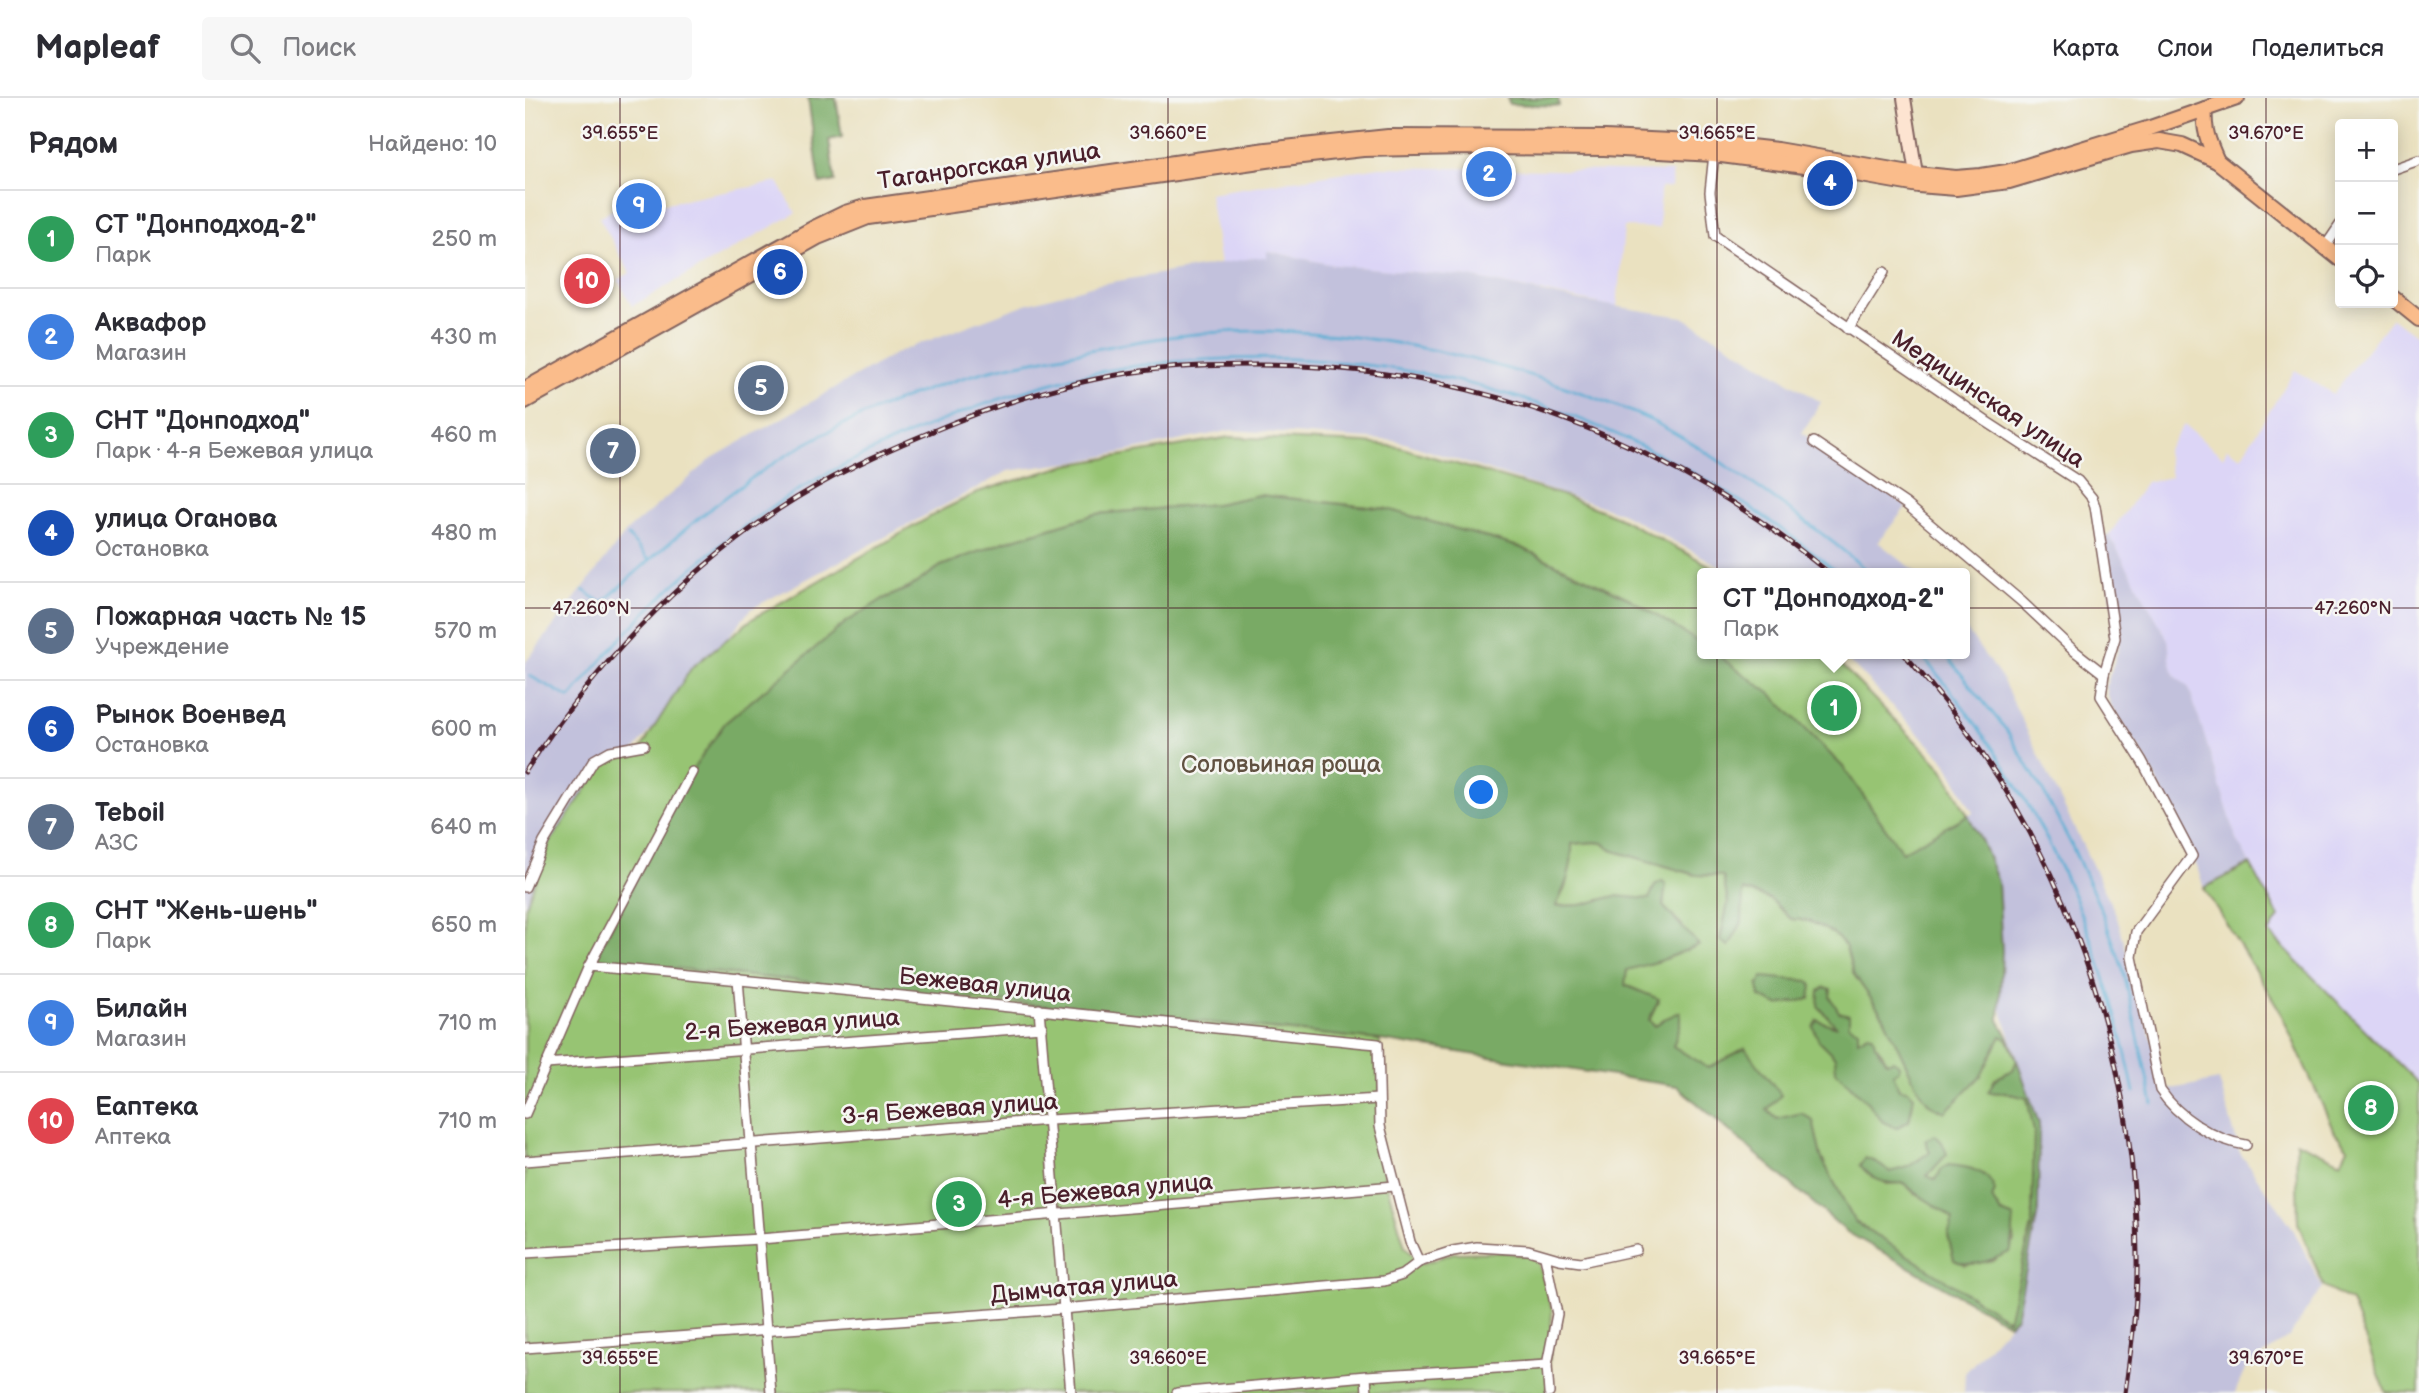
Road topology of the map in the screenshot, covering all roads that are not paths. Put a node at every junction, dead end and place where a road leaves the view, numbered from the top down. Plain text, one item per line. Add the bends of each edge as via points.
1 (1904, 98) edge
2 (2237, 98) edge
3 (2205, 109) junction
4 (1714, 148) junction
5 (1235, 160) junction
6 (2419, 160) edge
7 (2217, 161) junction
8 (2398, 167) edge
9 (1917, 179) junction
10 (2335, 232) edge
11 (2325, 247) junction
12 (2335, 255) edge
13 (1884, 272) dead end
14 (2398, 302) edge
15 (2419, 319) edge
16 (1848, 329) junction
17 (525, 389) edge
18 (525, 401) edge
19 (1814, 442) dead end
20 (2104, 674) junction
21 (644, 745) dead end
22 (692, 772) dead end
23 (525, 887) edge
24 (589, 966) junction
25 (739, 979) junction
26 (1039, 1009) junction
27 (1042, 1027) junction
28 (745, 1048) junction
29 (546, 1064) junction
30 (1378, 1099) junction
31 (525, 1114) edge
32 (1050, 1120) junction
33 (752, 1143) junction
34 (2246, 1145) dead end
35 (525, 1161) edge
36 (1395, 1186) junction
37 (1056, 1215) junction
38 (760, 1239) junction
39 (1636, 1250) dead end
40 (525, 1253) edge
41 (1545, 1256) junction
42 (1419, 1262) junction
43 (1062, 1309) junction
44 (766, 1331) junction
45 (525, 1348) edge
46 (1547, 1364) junction
47 (1366, 1377) junction
48 (771, 1393) edge
49 (1070, 1393) edge
50 (1177, 1393) edge
51 (1367, 1393) edge
52 (1549, 1393) edge

1 - 9 main road
2 - 3 main road, Таганрогская улица
3 - 7 main road via 2207,140
3 - 9 main road, Таганрогская улица via 2007,172
4 - 5 main road, Таганрогская улица via 1388,147
4 - 9 main road, Таганрогская улица via 1833,170
4 - 16 street, Медицинская улица via 1710,192 1715,236
5 - 17 main road, Таганрогская улица via 926,198 845,213
5 - 18 main road, Таганрогская улица via 849,223
6 - 8 street
7 - 9 main road, Таганрогская улица via 2182,145 2159,141 2009,181 1956,188
7 - 11 main road, Таганрогская улица
10 - 11 street
11 - 12 main road, Таганрогская улица
13 - 16 street
14 - 15 main road
16 - 20 street, Медицинская улица via 2078,481 2089,493 2095,506 2115,638
19 - 20 street via 1906,504
20 - 34 street via 2101,696 2142,761 2192,856 2132,942 2131,957 2160,1090 2171,1106 2217,1138
21 - 23 street via 610,751 594,760 544,842
22 - 24 street
24 - 25 street, Бежевая улица
24 - 29 street
25 - 26 street, Бежевая улица
25 - 28 street
26 - 27 street
26 - 30 street, Бежевая улица via 1378,1044
27 - 28 street, 2-я Бежевая улица
27 - 32 street
28 - 29 street, 2-я Бежевая улица
28 - 33 street
29 - 31 street
30 - 32 street, 3-я Бежевая улица
30 - 36 street
32 - 33 street, 3-я Бежевая улица
32 - 37 street
33 - 35 street, 3-я Бежевая улица
33 - 38 street
36 - 37 street, 4-я Бежевая улица
36 - 42 street
37 - 38 street, 4-я Бежевая улица
37 - 43 street
38 - 40 street, 4-я Бежевая улица
38 - 44 street
39 - 41 street, Дымчатая улица via 1581,1262
41 - 42 street, Дымчатая улица via 1528,1250 1477,1247
41 - 46 street via 1557,1314
42 - 43 street, Дымчатая улица via 1384,1281
43 - 44 street, Дымчатая улица
43 - 49 street
44 - 45 street, Дымчатая улица
44 - 48 street
46 - 47 street
46 - 52 street
47 - 50 street
47 - 51 street

